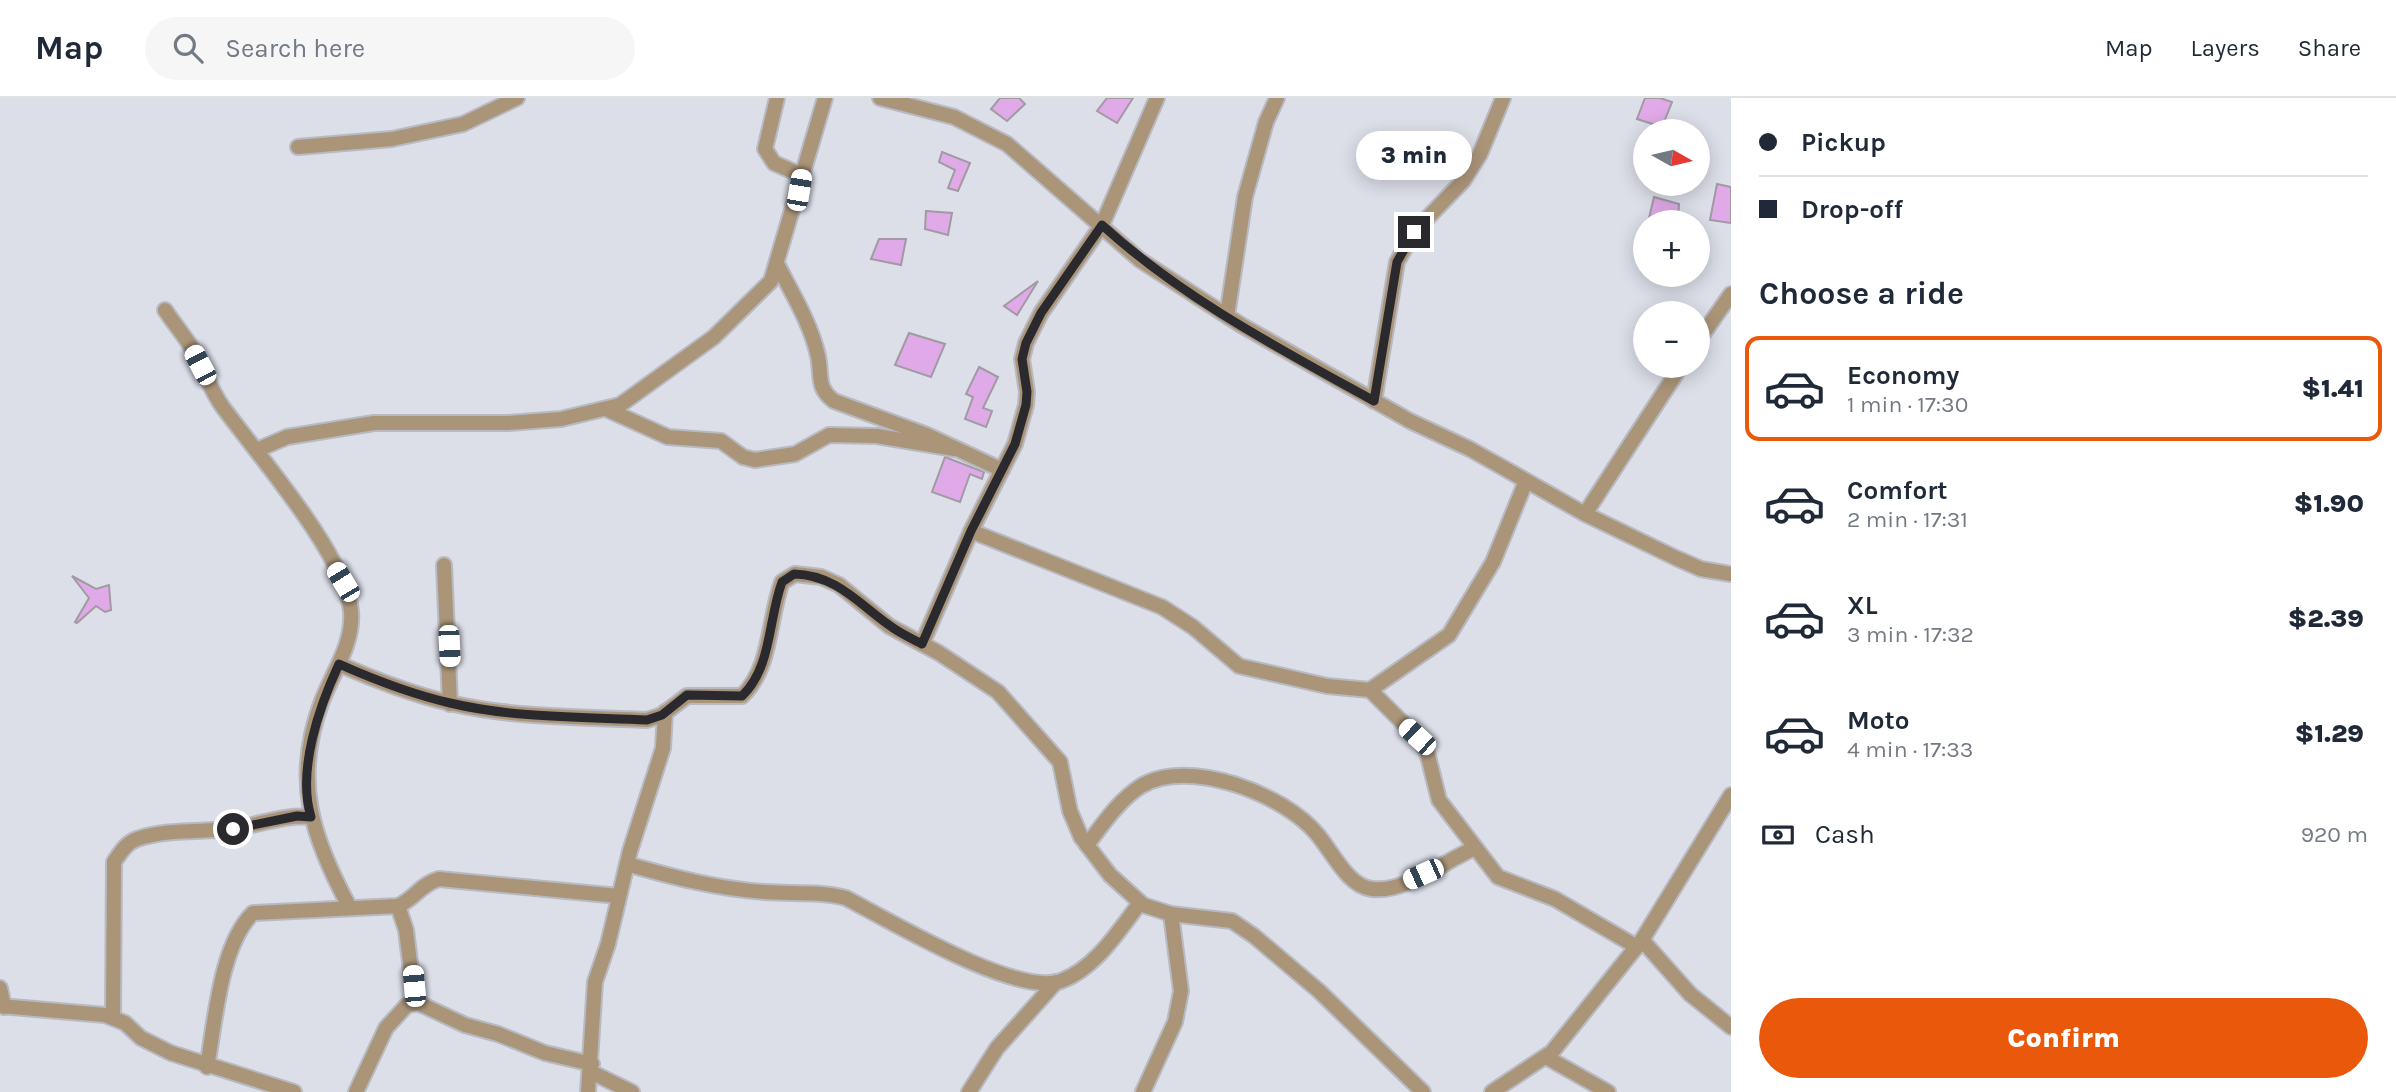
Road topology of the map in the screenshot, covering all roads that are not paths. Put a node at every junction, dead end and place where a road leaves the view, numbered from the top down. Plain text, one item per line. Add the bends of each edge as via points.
1 (517, 98) edge
2 (777, 98) edge
3 (825, 98) edge
4 (880, 98) edge
5 (1157, 98) edge
6 (1277, 98) edge
7 (1503, 98) edge
8 (298, 147) dead end
9 (801, 175) junction
10 (1102, 225) junction
11 (778, 264) junction
12 (1731, 294) edge
13 (165, 310) dead end
14 (1227, 316) junction
15 (1710, 324) edge
16 (1673, 378) edge
17 (1374, 401) junction
18 (606, 409) junction
19 (955, 449) junction
20 (257, 450) junction
21 (1002, 470) junction
22 (1526, 481) junction
23 (1585, 514) junction
24 (971, 531) junction
25 (444, 565) dead end
26 (1731, 574) edge
27 (922, 644) junction
28 (339, 664) junction
29 (1370, 690) junction
30 (450, 704) junction
31 (665, 712) junction
32 (1731, 795) edge
33 (311, 817) junction
34 (1087, 845) junction
35 (1475, 848) junction
36 (627, 864) junction
37 (619, 896) junction
38 (1140, 903) junction
39 (398, 906) junction
40 (350, 908) junction
41 (1171, 914) junction
42 (1639, 943) junction
43 (1056, 982) junction
44 (0, 988) edge
45 (415, 1003) junction
46 (2, 1007) edge
47 (113, 1018) junction
48 (1731, 1027) edge
49 (1546, 1057) junction
50 (207, 1067) junction
51 (591, 1068) junction
52 (294, 1092) edge
53 (356, 1092) edge
54 (588, 1092) edge
55 (632, 1092) edge
56 (969, 1092) edge
57 (1143, 1092) edge
58 (1423, 1092) edge
59 (1492, 1092) edge
60 (1608, 1092) edge

1 - 8 street via 463,124 392,139
2 - 9 street via 765,149 774,163
3 - 9 street
4 - 10 street via 954,117 1007,144
5 - 10 street
6 - 14 street via 1245,197
7 - 17 street via 1480,154 1463,181 1414,232 1397,262
9 - 11 street
10 - 14 street via 1140,260
10 - 21 street via 1041,313 1026,343 1022,359 1026,405
11 - 18 street via 764,291 714,337 620,405
11 - 19 street via 818,356 824,394
12 - 15 street
13 - 20 street via 220,403
14 - 17 street
16 - 23 street
17 - 22 street
18 - 19 street via 668,437 721,441 755,460 795,454 829,435 877,436
18 - 20 street via 561,419 508,423 374,423 287,437
19 - 21 street
20 - 28 street via 343,582 351,612 349,639
21 - 24 street
22 - 23 street
22 - 29 street via 1493,562 1449,635
23 - 26 street via 1701,569
24 - 27 street
24 - 29 street via 1162,607 1194,626 1239,666
25 - 30 street
27 - 31 street via 890,626 839,585 794,574 782,582 761,669 752,686 742,696 687,695
27 - 34 street via 998,692 1040,737 1060,762 1070,811
28 - 30 street
28 - 33 street via 313,733
29 - 35 street via 1427,752 1439,800
30 - 31 street via 504,712 647,720
31 - 36 street via 663,748
32 - 42 street
33 - 40 street via 324,859
33 - 47 street via 150,836 123,848 114,862
34 - 35 street via 1116,807 1143,785 1167,778 1241,785 1280,802 1315,831 1355,883 1368,889 1400,885
34 - 38 street
35 - 42 street via 1498,877 1555,899
36 - 37 street
36 - 43 street via 720,886 846,898 967,960 1022,982
37 - 39 street via 439,879 428,882 411,901
37 - 51 street via 596,982
38 - 41 street
38 - 43 street via 1088,964
39 - 40 street
39 - 45 street via 406,930
40 - 50 street via 264,911 253,913 244,922 220,995
41 - 57 street via 1181,991 1175,1022
41 - 58 street via 1232,921 1254,936 1319,991
42 - 48 street
42 - 49 street
43 - 56 street via 997,1048
44 - 46 street
45 - 51 street
45 - 53 street via 407,1005 386,1028
46 - 47 street via 80,1011
47 - 50 street via 171,1054
49 - 59 street
49 - 60 street
50 - 52 street
51 - 54 street
51 - 55 street

